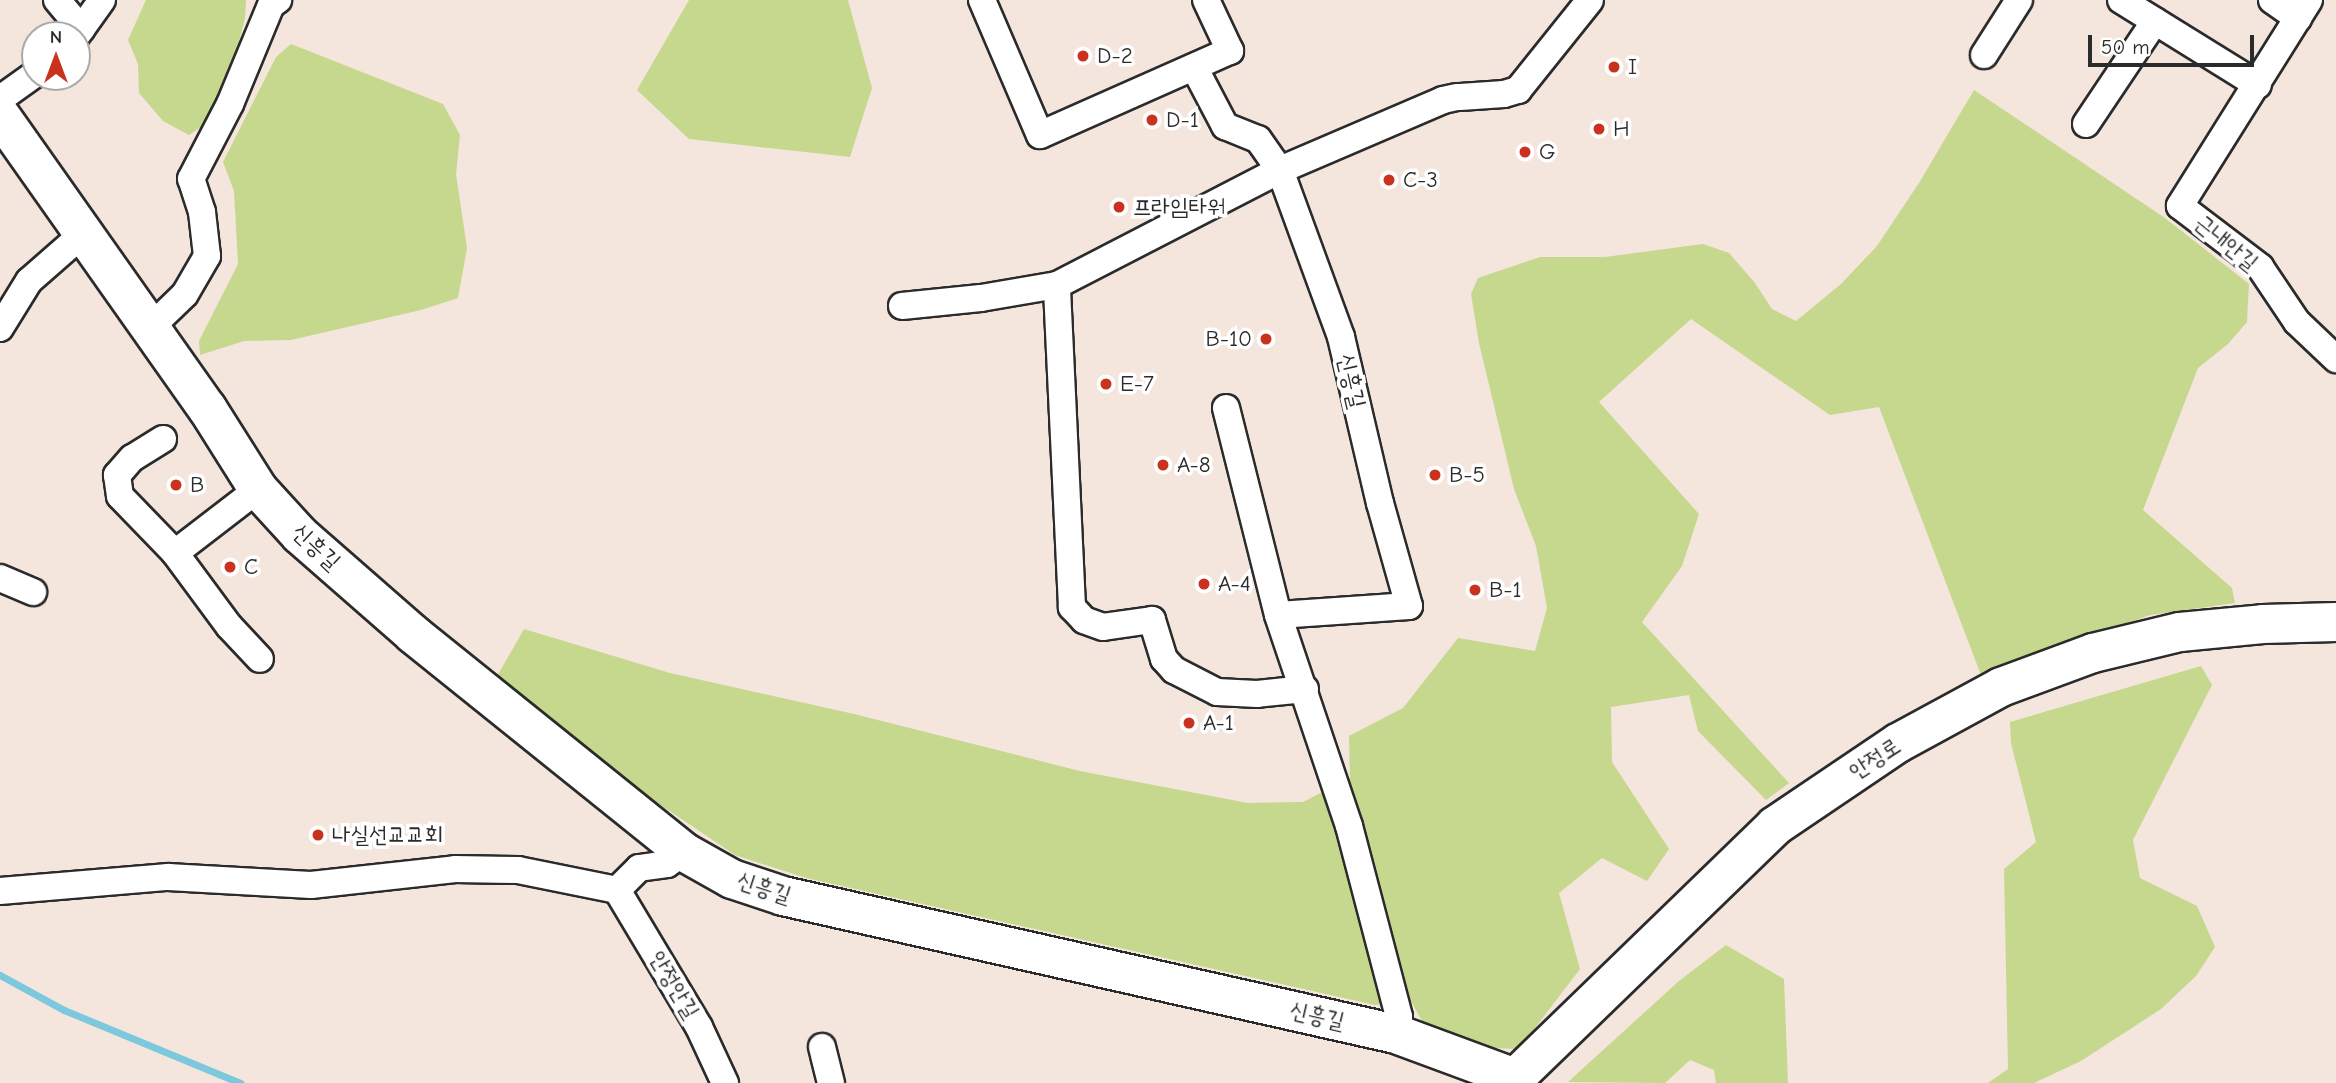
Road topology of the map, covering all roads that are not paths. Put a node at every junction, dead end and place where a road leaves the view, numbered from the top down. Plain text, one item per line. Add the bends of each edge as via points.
1 (57, 0) edge
2 (102, 0) edge
3 (278, 0) edge
4 (982, 0) edge
5 (1206, 0) edge
6 (1590, 0) edge
7 (2020, 0) edge
8 (2121, 0) edge
9 (2272, 0) edge
10 (2304, 9) edge
11 (71, 21) edge
12 (87, 21) edge
13 (2155, 21) junction
14 (1984, 55) dead end
15 (1194, 67) junction
16 (21, 84) edge
17 (2258, 85) junction
18 (0, 99) edge
19 (0, 115) edge
20 (2086, 124) dead end
21 (1280, 170) junction
22 (85, 232) junction
23 (1057, 285) junction
24 (902, 306) dead end
25 (151, 327) junction
26 (0, 328) edge
27 (2336, 359) edge
28 (1226, 408) dead end
29 (163, 439) dead end
30 (258, 489) junction
31 (175, 553) junction
32 (0, 578) edge
33 (33, 592) dead end
34 (1278, 615) junction
35 (2336, 622) edge
36 (260, 659) dead end
37 (1305, 689) junction
38 (684, 852) junction
39 (617, 890) junction
40 (0, 891) edge
41 (1396, 1034) junction
42 (821, 1047) dead end
43 (1519, 1082) edge
44 (725, 1083) edge
45 (831, 1083) edge

1 - 11 street
2 - 12 street
3 - 25 street via 271,5 230,104 191,179 202,212 207,256 185,293
4 - 15 street via 1040,135
5 - 15 street via 1230,51
6 - 21 street via 1518,90 1443,100
7 - 14 street
8 - 13 street
9 - 10 street
10 - 17 street, 근내안길
13 - 17 street
13 - 20 street
15 - 21 street, 신흥길 via 1224,126 1258,139
16 - 18 street
17 - 27 street, 근내안길 via 2180,206 2260,267 2297,322
19 - 22 street, 신흥길
21 - 23 street
21 - 34 street, 신흥길 via 1340,337 1409,606
22 - 25 street, 신흥길
22 - 26 street via 29,281
23 - 24 street
23 - 37 street via 1072,607 1084,620 1103,626 1152,620 1164,659 1174,670 1217,692
25 - 30 street, 신흥길
28 - 34 street
29 - 31 street via 132,458 117,475 120,496
30 - 31 street
30 - 38 street, 신흥길 via 300,535 413,634
31 - 36 street via 229,626
32 - 33 street
34 - 37 street
35 - 43 street, 안정로 via 2180,632 2093,653 2001,687 1898,743 1775,826
37 - 41 street via 1374,915 1399,1017
38 - 39 street via 667,864 639,868
38 - 41 street, 신흥길 via 732,879 783,896
39 - 40 street via 518,870 455,869 311,884 168,877
39 - 44 street, 안정안길 via 699,1027
41 - 43 street, 신흥길
42 - 45 street

